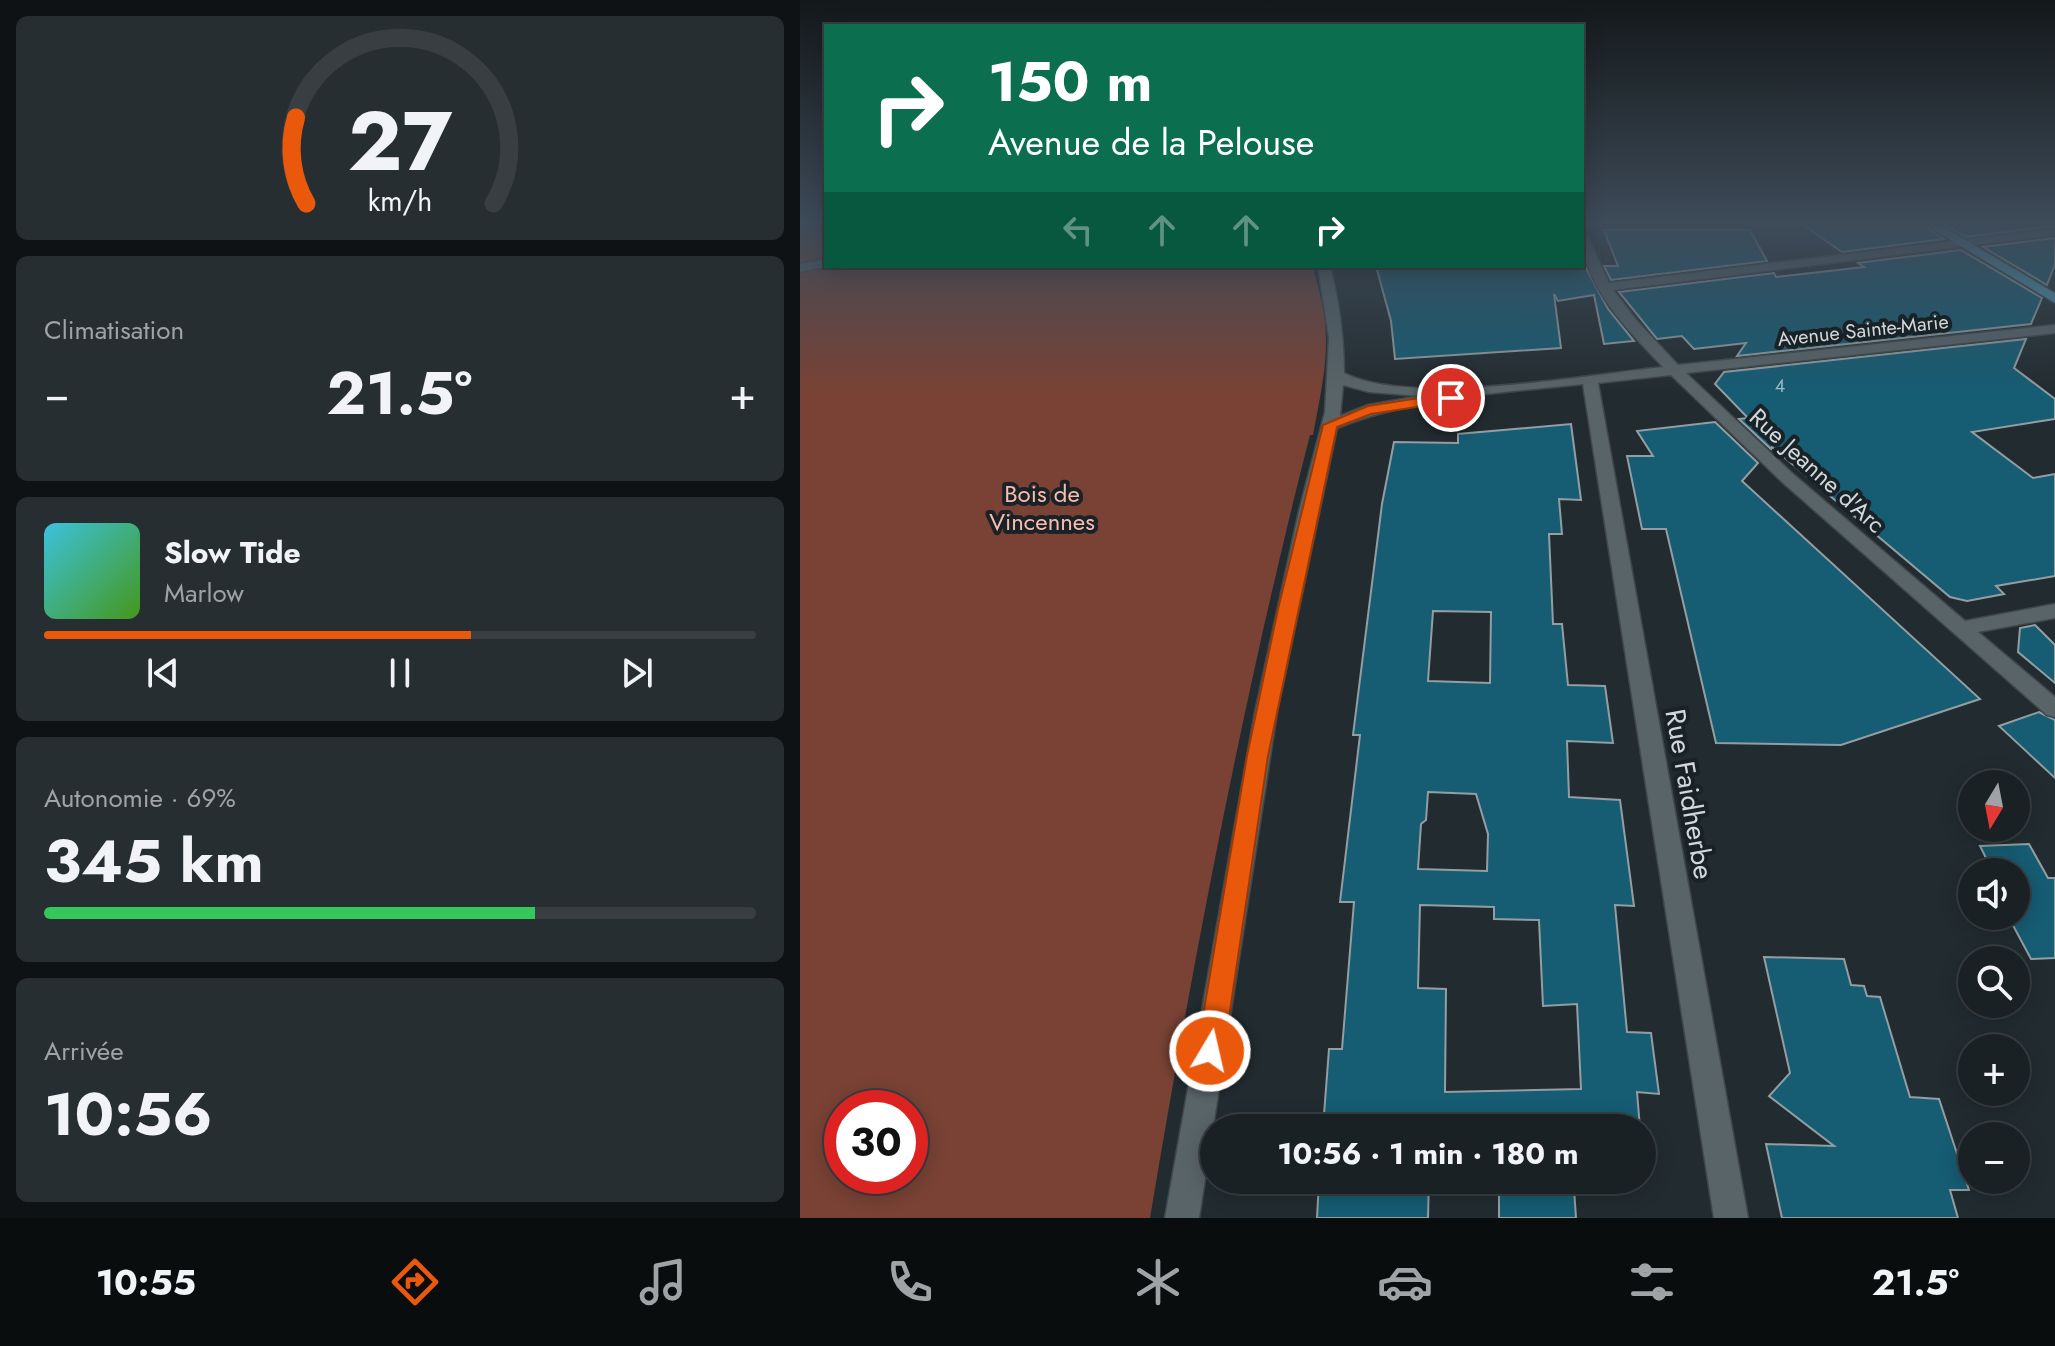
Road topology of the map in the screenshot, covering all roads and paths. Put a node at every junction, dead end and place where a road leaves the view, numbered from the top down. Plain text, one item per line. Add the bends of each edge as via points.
1 (1327, 279) edge
2 (1601, 279) edge
3 (1671, 279) edge
4 (2022, 279) edge
5 (1605, 287) junction
6 (2055, 299) edge
7 (2055, 329) edge
8 (1675, 372) junction
9 (1338, 376) junction
10 (1590, 381) junction
11 (1479, 391) junction
12 (1330, 425) junction
13 (2055, 611) edge
14 (1962, 628) junction
15 (2055, 709) edge
16 (1182, 1218) edge
17 (1731, 1218) edge

1 - 9 street via 1338,325
2 - 5 street, Rue Jeanne d'Arc
3 - 5 street
4 - 6 main road
5 - 8 street, Rue Jeanne d'Arc
7 - 8 street, Avenue Sainte-Marie
8 - 10 street, Avenue Sainte-Marie
8 - 14 street, Rue Jeanne d'Arc via 1778,471
9 - 11 street via 1381,389
9 - 12 street
10 - 11 street, Avenue Sainte-Marie
10 - 17 street, Rue Faidherbe
11 - 12 street via 1368,410
12 - 16 street via 1258,756
13 - 14 street
14 - 15 street, Rue Jeanne d'Arc

